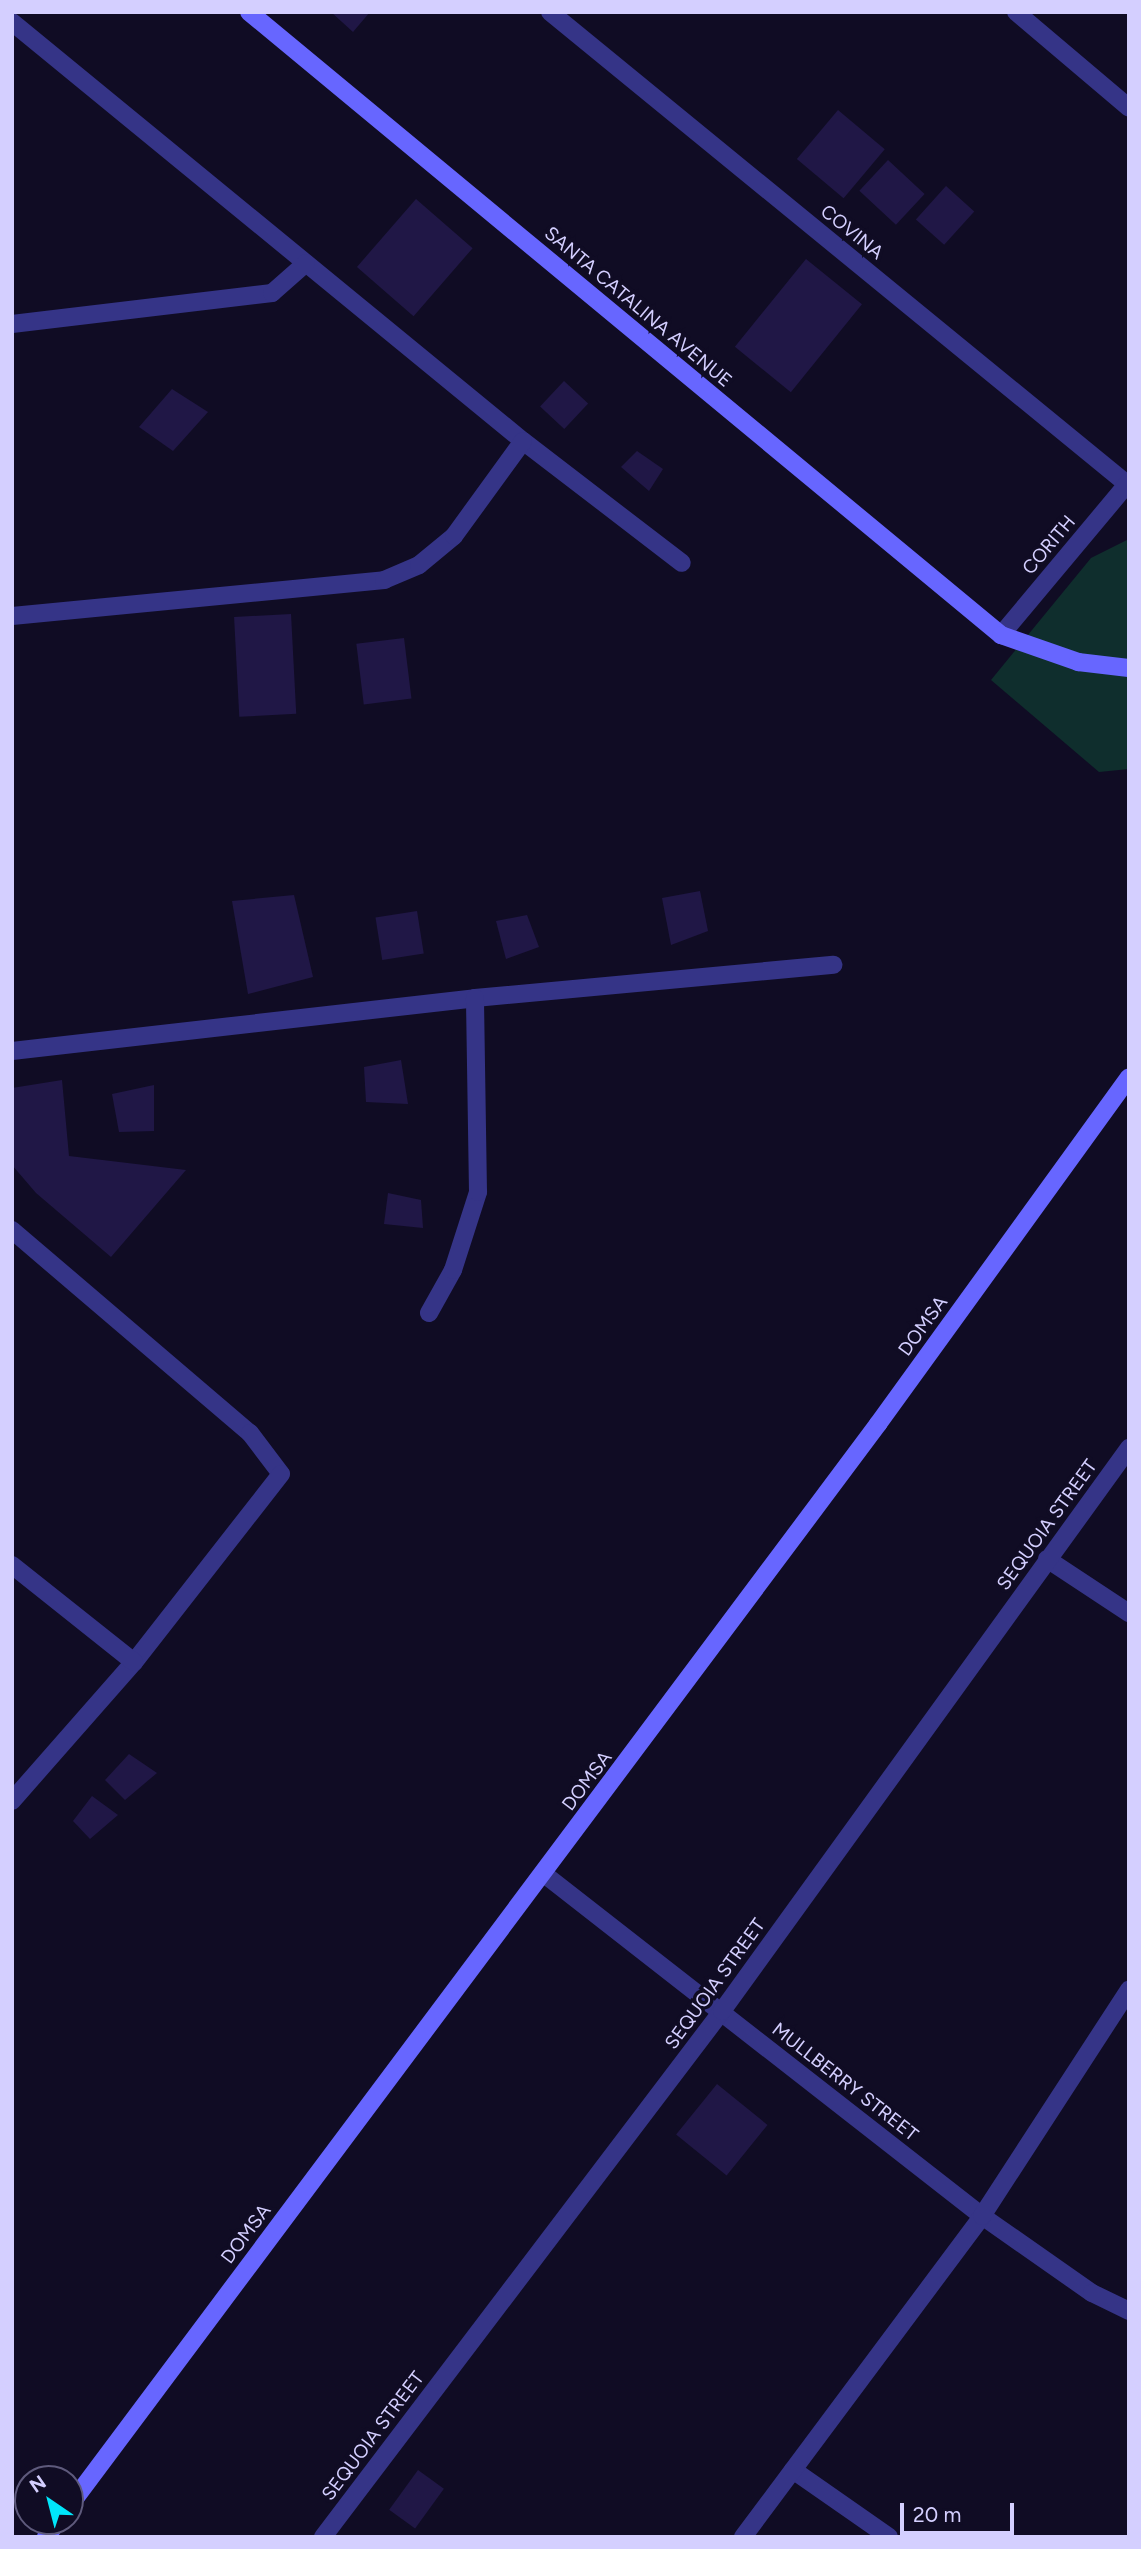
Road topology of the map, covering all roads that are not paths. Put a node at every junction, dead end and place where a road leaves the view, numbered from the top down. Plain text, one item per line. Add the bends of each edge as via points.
1 (249, 12) edge
2 (550, 12) edge
3 (1016, 12) edge
4 (12, 22) edge
5 (1129, 108) edge
6 (306, 263) junction
7 (12, 324) edge
8 (523, 441) junction
9 (1128, 483) edge
10 (682, 562) dead end
11 (12, 616) edge
12 (1001, 635) junction
13 (1129, 668) edge
14 (833, 965) dead end
15 (475, 998) junction
16 (12, 1051) edge
17 (1129, 1077) edge
18 (12, 1230) edge
19 (429, 1313) dead end
20 (1129, 1448) edge
21 (1047, 1559) junction
22 (12, 1565) edge
23 (1129, 1613) edge
24 (134, 1662) junction
25 (12, 1801) edge
26 (544, 1874) junction
27 (1129, 1990) edge
28 (722, 2011) junction
29 (982, 2216) junction
30 (1129, 2311) edge
31 (793, 2470) junction
32 (84, 2486) edge
33 (323, 2537) edge
34 (743, 2537) edge
35 (889, 2537) edge

1 - 12 main road, SANTA CATALINA AVENUE
2 - 9 street, COVINA
3 - 5 street
4 - 6 street
6 - 7 street via 272,293
6 - 8 street
8 - 10 street
8 - 11 street via 454,536 419,565 384,580
9 - 12 street, CORITH
12 - 13 main road via 1078,662
14 - 15 street
15 - 16 street
15 - 19 street via 478,1192 453,1270
17 - 26 main road, DOMSA
18 - 24 street via 250,1433 281,1474
20 - 21 street, SEQUOIA STREET
21 - 23 street
21 - 28 street, SEQUOIA STREET
22 - 24 street
24 - 25 street
26 - 28 street, MULLBERRY STREET
26 - 32 main road, DOMSA
27 - 29 street
28 - 29 street, MULLBERRY STREET
28 - 33 street, SEQUOIA STREET
29 - 30 street, MULLBERRY STREET via 1092,2293
29 - 31 street
31 - 34 street
31 - 35 street

